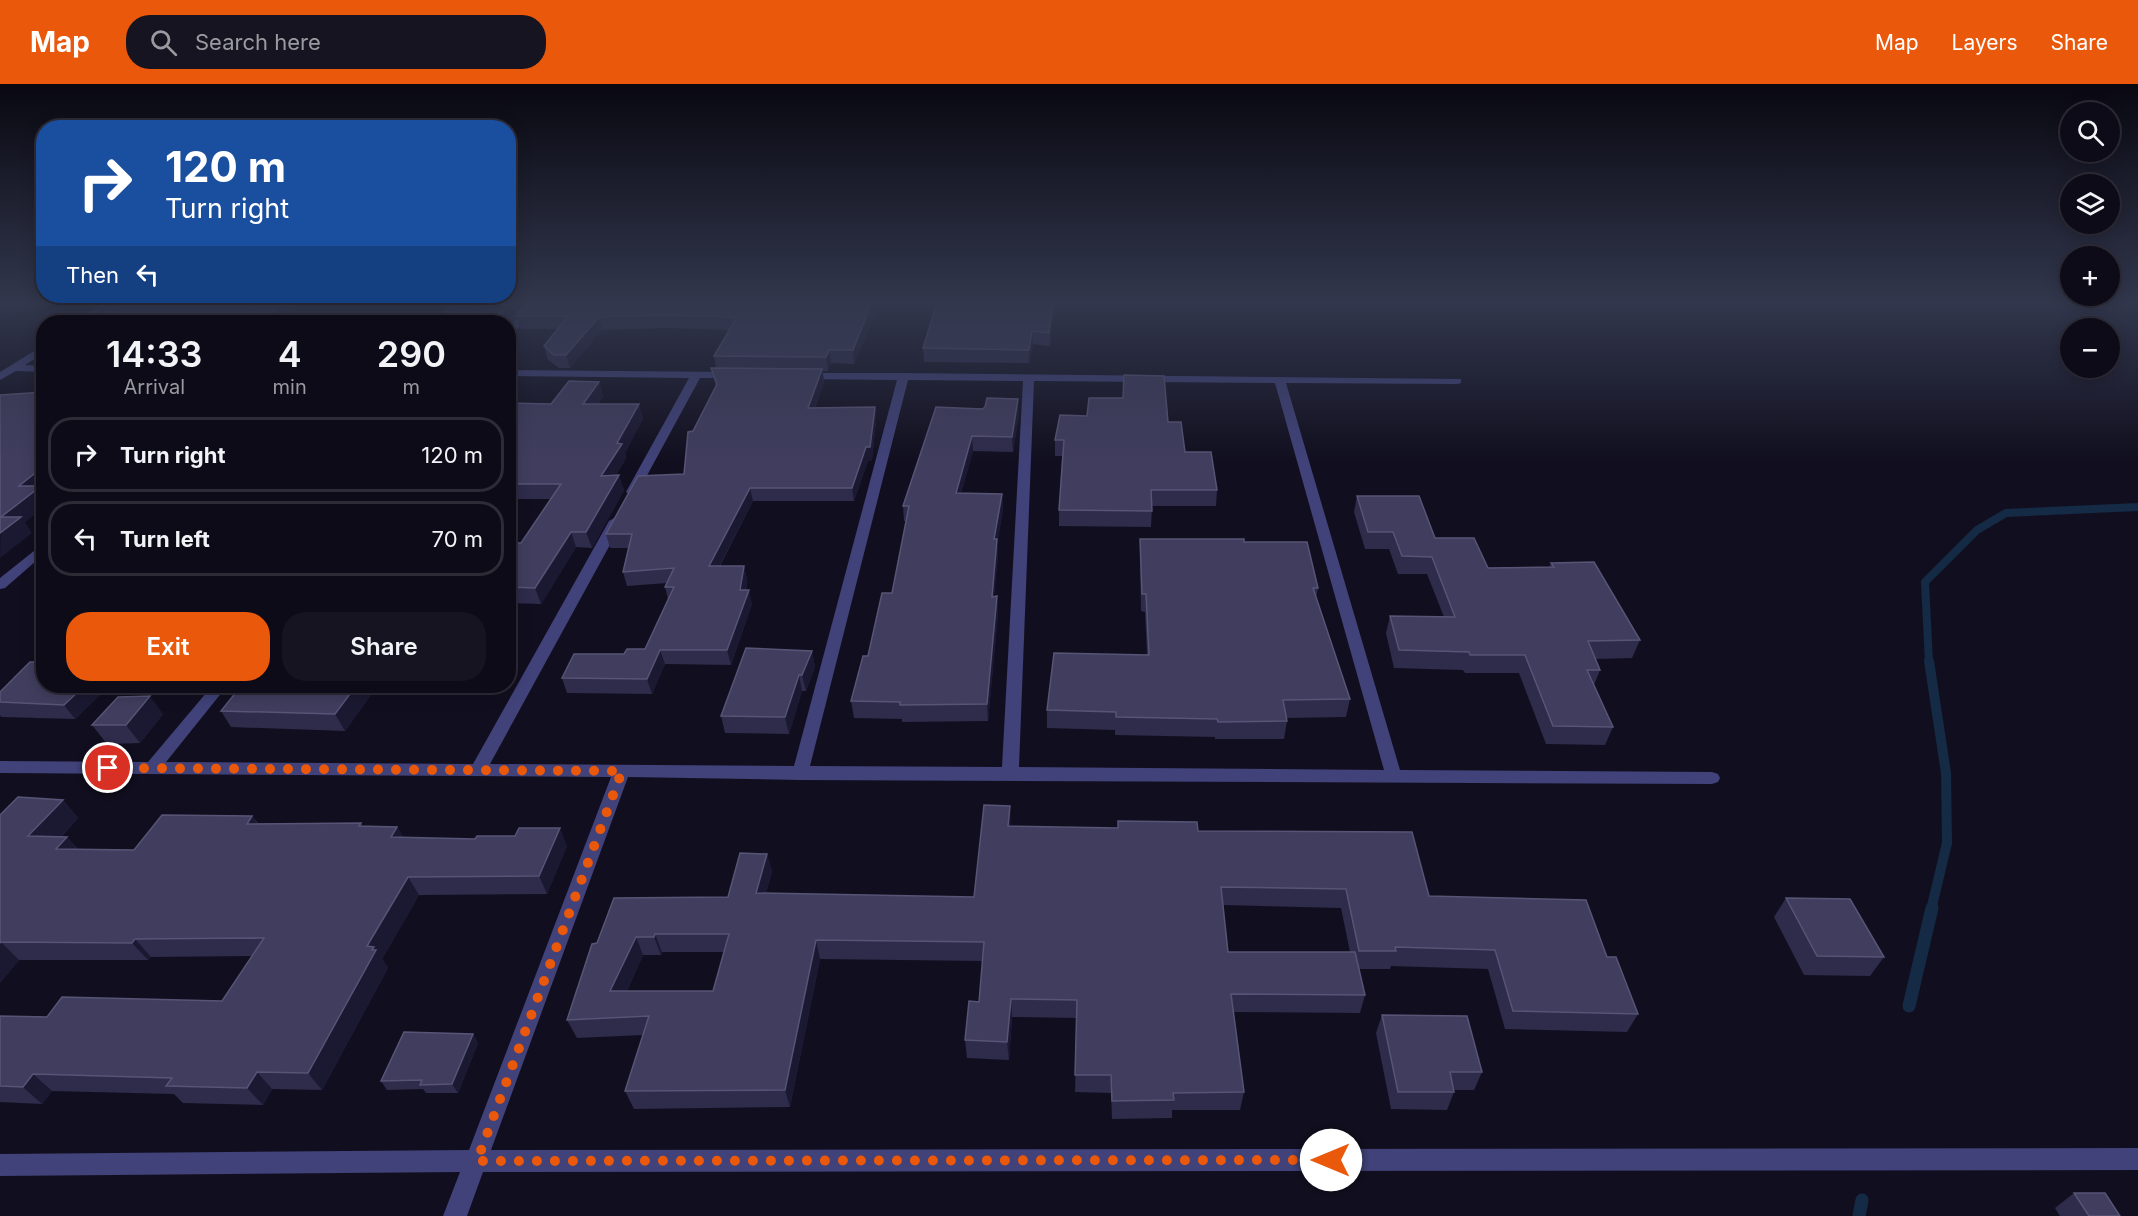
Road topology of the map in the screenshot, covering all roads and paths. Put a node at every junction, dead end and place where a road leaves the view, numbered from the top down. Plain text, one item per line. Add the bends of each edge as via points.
1 (33, 355) edge
2 (0, 368) edge
3 (13, 368) junction
4 (36, 369) edge
5 (516, 373) edge
6 (696, 375) junction
7 (742, 375) edge
8 (789, 375) edge
9 (904, 376) junction
10 (0, 377) edge
11 (1029, 378) junction
12 (1280, 380) junction
13 (1457, 381) dead end
14 (36, 554) edge
15 (0, 585) edge
16 (214, 693) edge
17 (0, 767) edge
18 (152, 768) junction
19 (478, 770) junction
20 (622, 771) junction
21 (800, 774) junction
22 (1010, 775) junction
23 (1394, 777) junction
24 (1712, 778) dead end
25 (2138, 1159) edge
26 (477, 1161) junction
27 (0, 1165) edge
28 (455, 1216) edge

1 - 3 street
2 - 3 street
3 - 4 street
3 - 10 street
5 - 6 street
6 - 7 street
6 - 19 street
8 - 9 street
9 - 11 street
9 - 21 street
11 - 12 street
11 - 22 street
12 - 13 street
12 - 23 street
14 - 15 street
16 - 18 street
17 - 18 street
18 - 19 street
19 - 20 street
20 - 21 street
20 - 26 street
21 - 22 street
22 - 23 street
23 - 24 street
25 - 26 street
26 - 27 street
26 - 28 street

